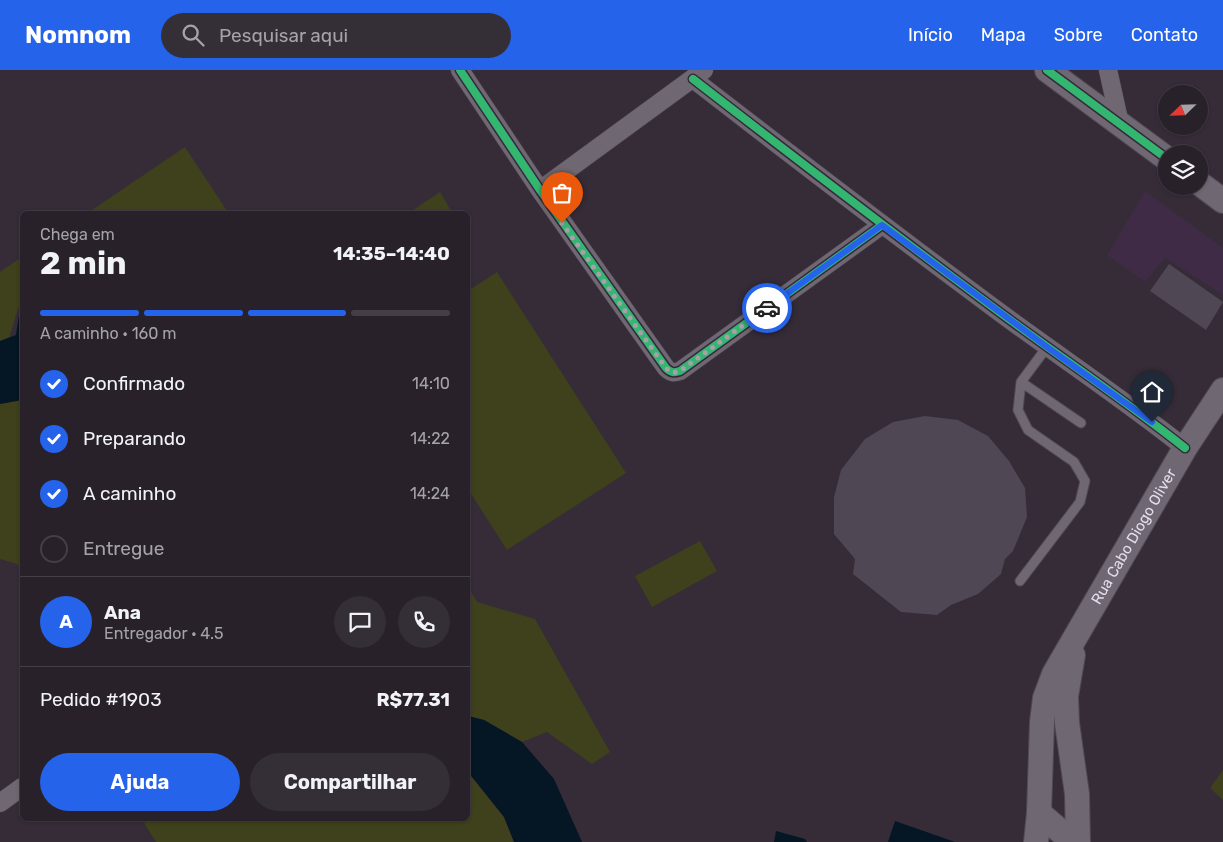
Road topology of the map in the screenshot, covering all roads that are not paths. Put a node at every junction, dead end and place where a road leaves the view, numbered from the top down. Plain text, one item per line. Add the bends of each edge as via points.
1 (460, 70) edge
2 (1047, 70) edge
3 (1108, 70) edge
4 (698, 74) edge
5 (1120, 124) junction
6 (1158, 152) edge
7 (540, 190) junction
8 (1208, 190) edge
9 (1223, 201) edge
10 (882, 225) junction
11 (1047, 347) junction
12 (1021, 382) junction
13 (1223, 390) edge
14 (1081, 423) dead end
15 (1185, 448) junction
16 (1020, 581) dead end
17 (1078, 632) junction
18 (20, 788) edge
19 (0, 803) edge
20 (1039, 814) junction
21 (1036, 842) edge
22 (1073, 842) edge
23 (1078, 842) edge

1 - 7 street
2 - 5 main road
3 - 5 street
4 - 7 street
4 - 10 street
5 - 6 main road
7 - 10 street via 666,368 674,373
8 - 9 main road
10 - 11 street
11 - 12 lane
11 - 15 street
12 - 14 lane
12 - 16 lane via 1018,410 1028,430 1074,462 1084,481 1080,502
13 - 15 main road, Rua Cabo Diogo Oliver
15 - 17 main road, Rua Cabo Diogo Oliver
17 - 20 main road, Rua Cabo Diogo Oliver via 1054,674 1045,698
17 - 23 main road, Rua Cabo Diogo Oliver via 1066,696 1077,794
18 - 19 street
20 - 21 main road, Rua Cabo Diogo Oliver
20 - 22 main road

